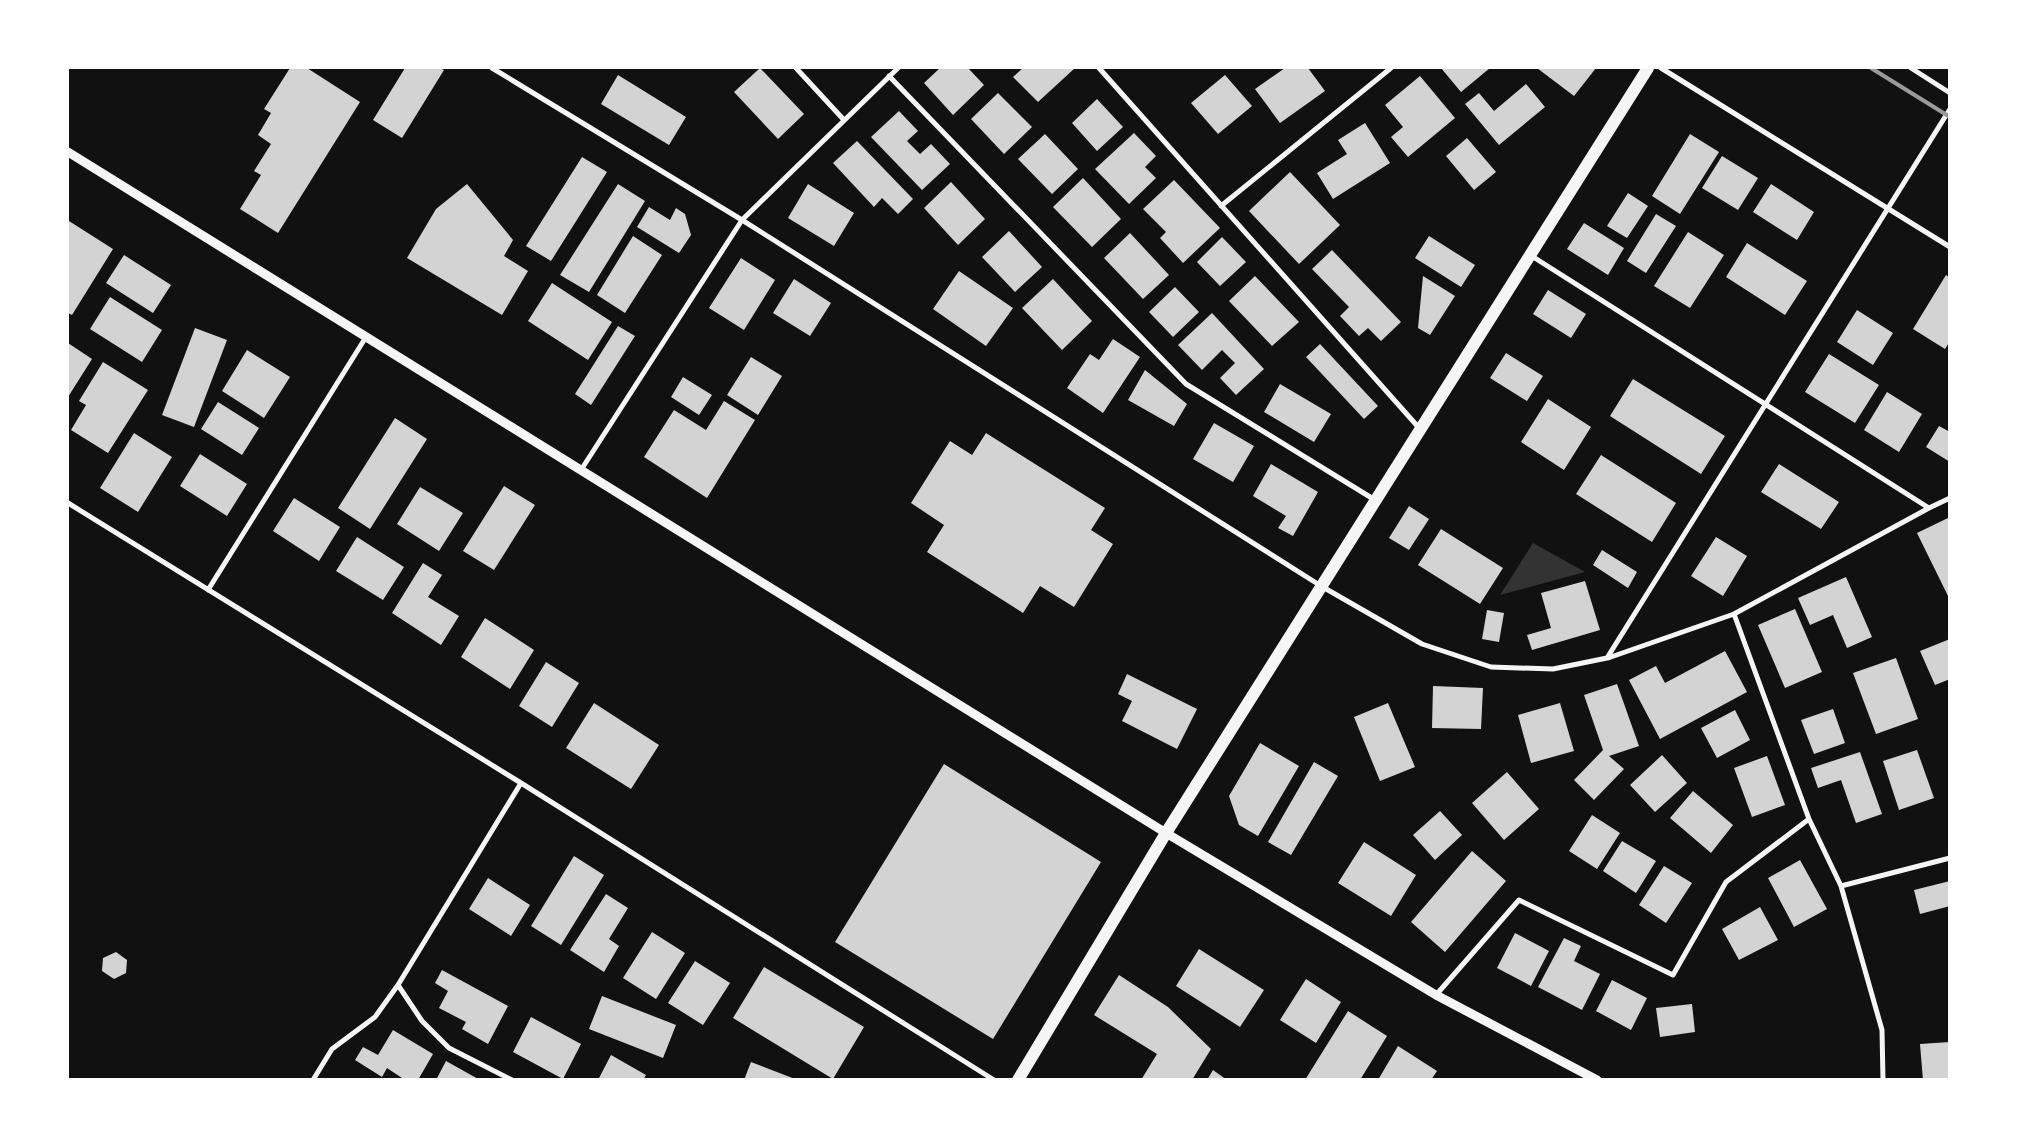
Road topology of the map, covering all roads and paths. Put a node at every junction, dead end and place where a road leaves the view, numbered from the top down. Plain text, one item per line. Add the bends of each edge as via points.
1 (492, 68) edge
2 (796, 68) edge
3 (898, 68) edge
4 (1099, 68) edge
5 (1390, 68) edge
6 (1648, 68) edge
7 (1661, 68) edge
8 (1911, 68) edge
9 (890, 76) junction
10 (1950, 93) edge
11 (1950, 109) edge
12 (844, 120) junction
13 (68, 152) edge
14 (1221, 206) junction
15 (1887, 209) junction
16 (742, 220) junction
17 (1950, 247) edge
18 (1530, 255) junction
19 (366, 337) junction
20 (1765, 404) junction
21 (1420, 430) junction
22 (580, 470) junction
23 (1950, 498) edge
24 (1376, 500) junction
25 (68, 503) edge
26 (1929, 508) junction
27 (1321, 586) junction
28 (208, 590) junction
29 (1734, 614) junction
30 (1607, 658) junction
31 (521, 783) junction
32 (1809, 819) junction
33 (1166, 833) junction
34 (1950, 858) edge
35 (1841, 886) junction
36 (398, 985) junction
37 (1436, 996) junction
38 (313, 1080) edge
39 (512, 1080) edge
40 (994, 1080) edge
41 (1018, 1080) edge
42 (1597, 1080) edge
43 (1883, 1080) edge

1 - 16 street
2 - 12 street
3 - 9 street
4 - 14 street
5 - 14 street
6 - 18 main road
7 - 15 street
8 - 10 street
9 - 12 street
9 - 24 street via 1186,384
11 - 15 street
12 - 16 street
13 - 19 street
14 - 21 street
15 - 17 street
15 - 20 street
16 - 22 street
16 - 27 street
18 - 20 street
18 - 21 main road
19 - 22 street
19 - 28 street
20 - 26 street
20 - 30 street
21 - 24 main road
22 - 33 street
23 - 26 street
24 - 27 main road
25 - 28 street
26 - 29 street
27 - 30 street via 1422,644 1491,667 1553,669
27 - 33 main road
28 - 31 street
29 - 30 street
29 - 32 street
31 - 36 street
31 - 40 street
32 - 35 street
32 - 37 street via 1726,882 1672,975 1519,900
33 - 37 street
33 - 41 main road
34 - 35 street
35 - 43 street via 1882,1030
36 - 38 street via 375,1017 332,1049
36 - 39 street via 422,1022 449,1048
37 - 42 street

